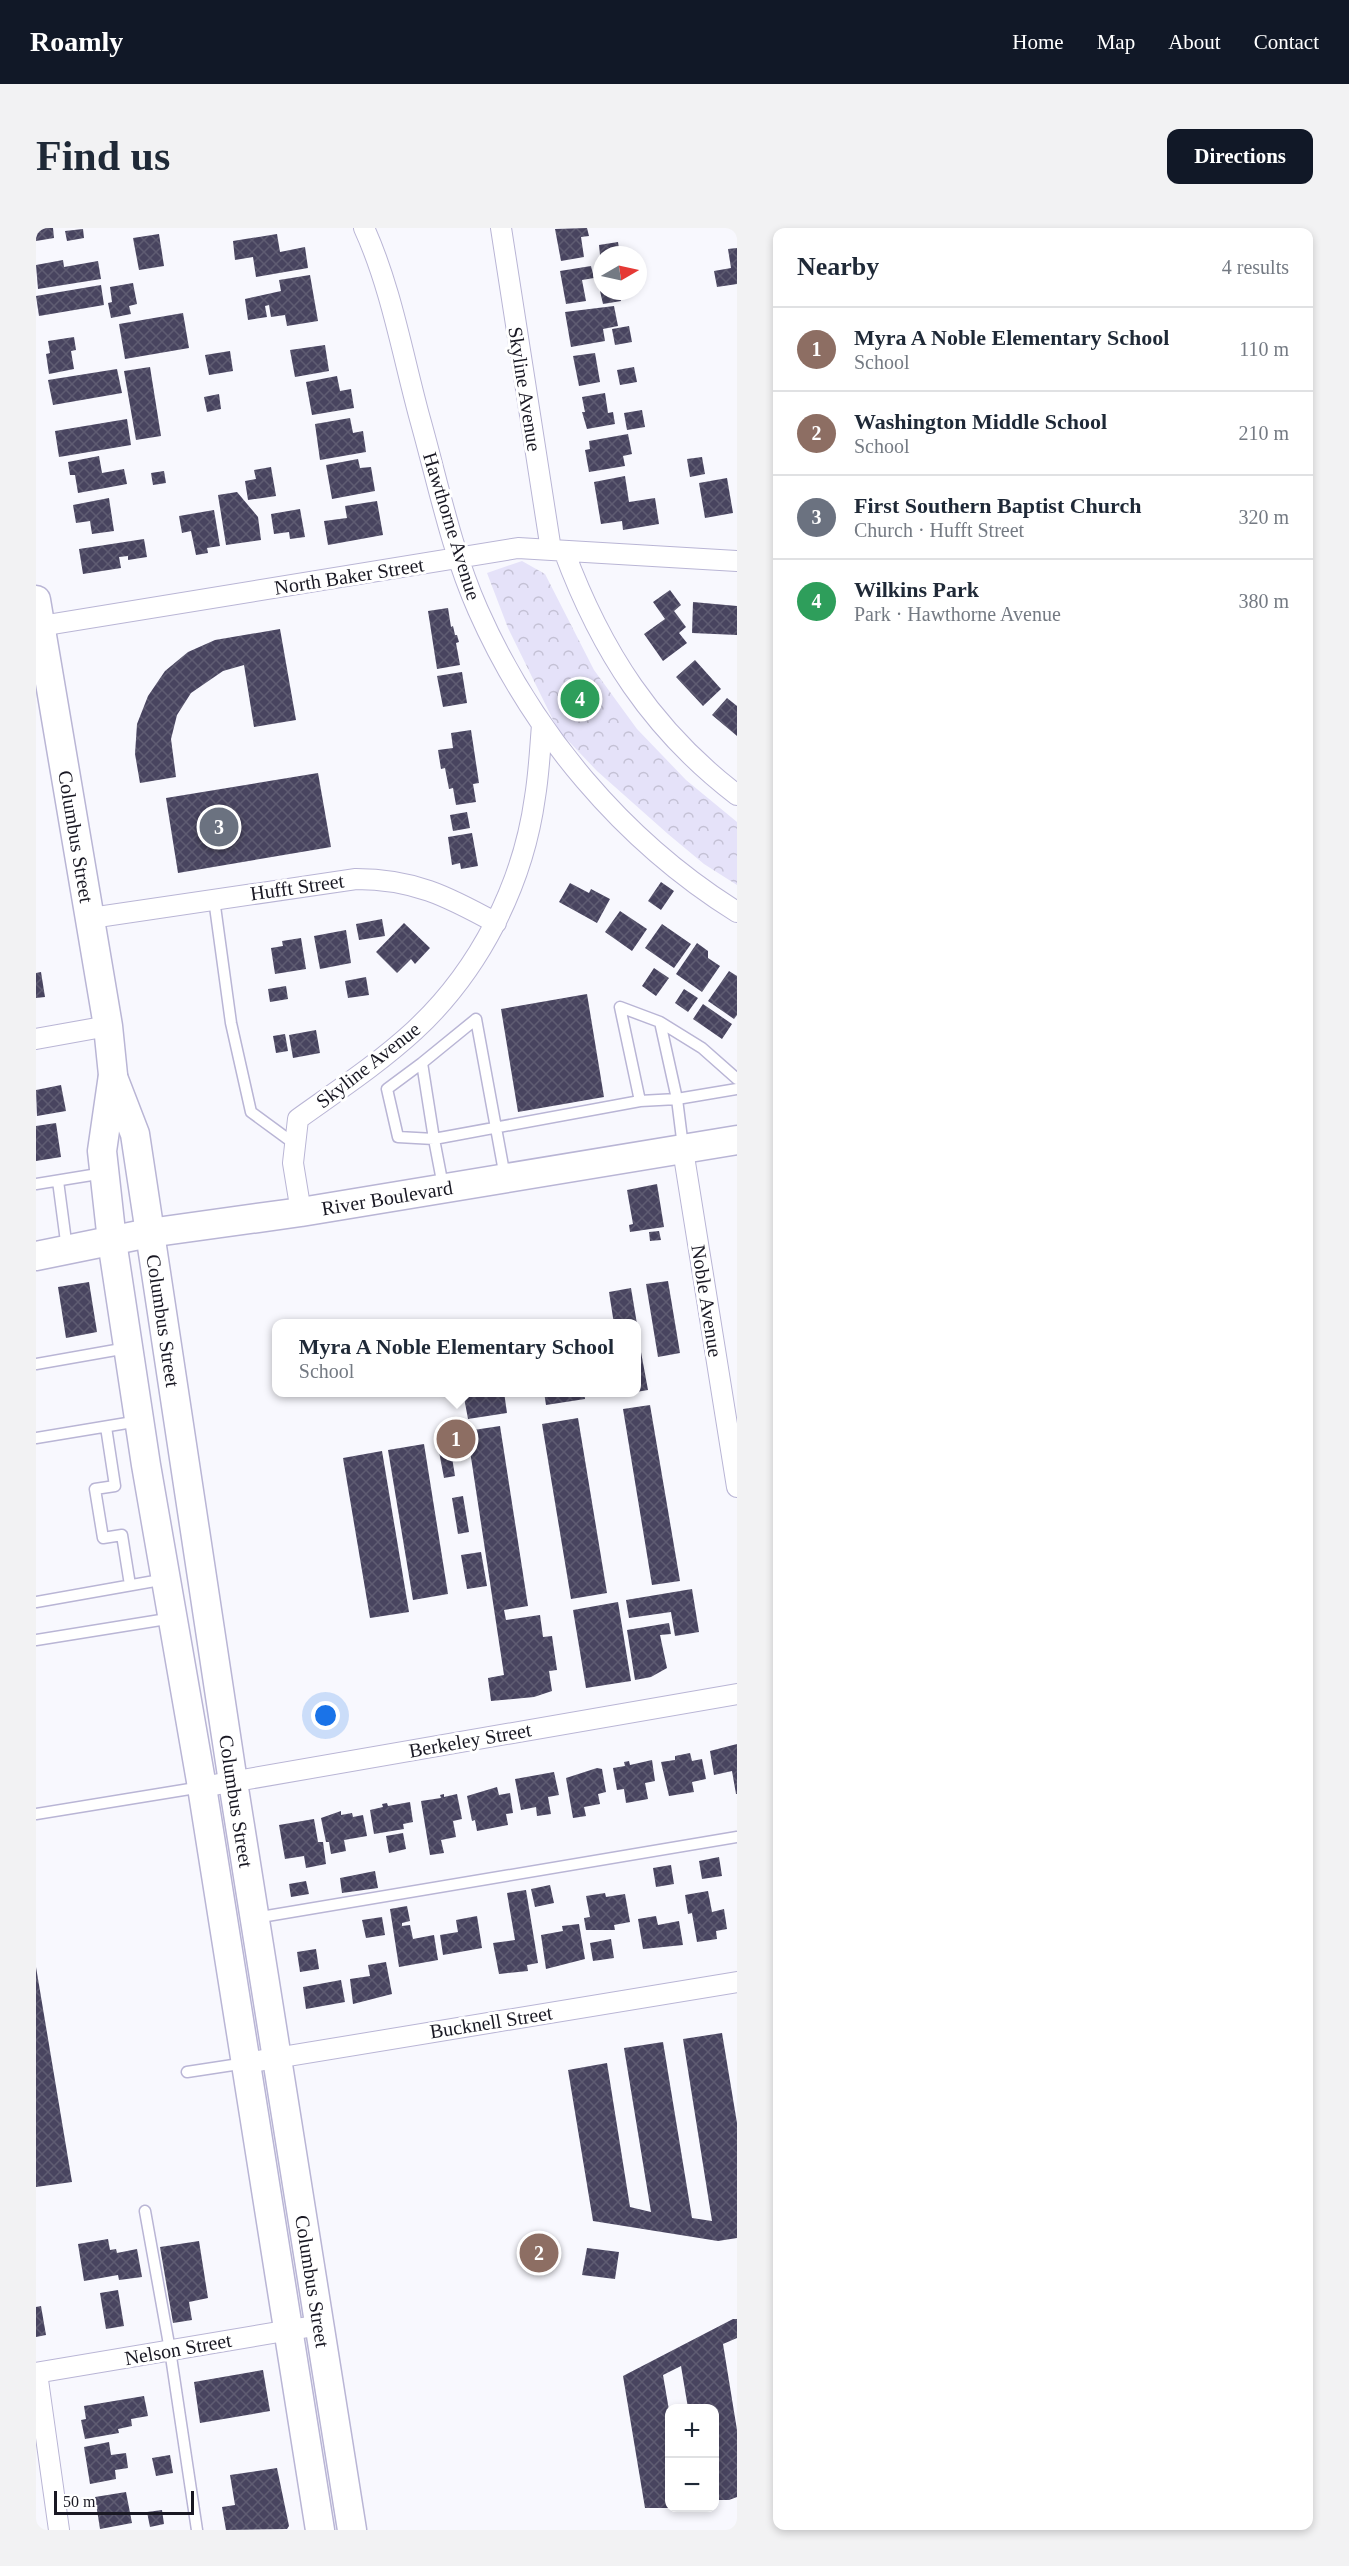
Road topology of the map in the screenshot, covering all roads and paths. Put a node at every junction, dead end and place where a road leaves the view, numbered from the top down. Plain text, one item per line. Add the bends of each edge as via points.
1 (364, 228) edge
2 (501, 228) edge
3 (558, 550) junction
4 (458, 558) junction
5 (737, 561) edge
6 (36, 600) edge
7 (38, 630) edge
8 (542, 725) junction
9 (737, 795) edge
10 (214, 899) junction
11 (737, 912) edge
12 (91, 918) junction
13 (496, 923) junction
14 (660, 1023) junction
15 (108, 1026) junction
16 (36, 1039) edge
17 (422, 1063) junction
18 (113, 1075) junction
19 (737, 1079) edge
20 (737, 1089) edge
21 (676, 1099) junction
22 (640, 1101) junction
23 (494, 1128) junction
24 (434, 1139) junction
25 (737, 1140) edge
26 (296, 1145) junction
27 (683, 1150) junction
28 (104, 1173) junction
29 (506, 1179) junction
30 (58, 1181) junction
31 (36, 1184) edge
32 (443, 1189) junction
33 (301, 1212) junction
34 (148, 1233) junction
35 (111, 1241) junction
36 (67, 1250) junction
37 (36, 1256) edge
38 (129, 1348) junction
39 (36, 1364) edge
40 (139, 1421) junction
41 (106, 1427) junction
42 (36, 1438) edge
43 (737, 1487) edge
44 (166, 1579) junction
45 (130, 1585) junction
46 (36, 1602) edge
47 (173, 1618) junction
48 (36, 1640) edge
49 (737, 1694) edge
50 (233, 1782) junction
51 (202, 1787) junction
52 (36, 1814) edge
53 (737, 1837) edge
54 (255, 1918) junction
55 (737, 1982) edge
56 (277, 2057) junction
57 (246, 2063) junction
58 (187, 2072) dead end
59 (145, 2211) dead end
60 (320, 2325) junction
61 (290, 2330) junction
62 (171, 2350) junction
63 (36, 2373) edge
64 (59, 2530) edge
65 (197, 2530) edge
66 (320, 2530) edge
67 (352, 2530) edge

1 - 4 street, Hawthorne Avenue via 384,284
2 - 3 street, Skyline Avenue
3 - 4 street, North Baker Street via 518,548
3 - 5 street, North Baker Street
3 - 9 street via 604,644 627,680 686,751
4 - 7 street, North Baker Street via 53,624
4 - 8 street, Hawthorne Avenue via 501,658
6 - 7 main road, Columbus Street
7 - 12 main road, Columbus Street
8 - 11 street, Hawthorne Avenue via 578,772 644,841 690,880
8 - 13 street, Skyline Avenue via 527,839
10 - 12 street, Hufft Street
10 - 13 street, Hufft Street via 356,879 382,879 434,891
10 - 26 lane via 231,1023 251,1112
12 - 15 main road, Columbus Street
13 - 26 street, Skyline Avenue via 470,967 416,1030 298,1119
14 - 19 lane via 702,1048
14 - 21 lane
14 - 22 lane via 620,1007
15 - 16 street
15 - 18 main road, Columbus Street
17 - 23 lane via 476,1019
17 - 24 lane
17 - 24 lane via 387,1089 398,1137
18 - 28 main road, Columbus Street via 102,1151
18 - 34 main road, Columbus Street via 135,1134
20 - 21 lane
21 - 22 lane
21 - 27 lane
22 - 23 lane
23 - 24 lane
23 - 29 lane
24 - 32 lane
25 - 27 main road, River Boulevard
26 - 33 street, Skyline Avenue via 293,1163
27 - 29 main road, River Boulevard
27 - 43 street, Noble Avenue
28 - 30 lane
28 - 35 main road, Columbus Street
29 - 32 main road, River Boulevard
30 - 31 lane
30 - 36 lane
32 - 33 main road, River Boulevard
33 - 34 main road, River Boulevard
34 - 35 main road, River Boulevard
34 - 50 main road, Columbus Street
35 - 36 main road, River Boulevard
35 - 38 main road, Columbus Street
36 - 37 main road, River Boulevard
38 - 39 lane
38 - 40 main road, Columbus Street
40 - 41 lane
40 - 44 main road, Columbus Street
41 - 42 lane
41 - 45 lane via 115,1486 95,1489 103,1538 122,1535
44 - 45 lane
44 - 47 main road, Columbus Street
45 - 46 lane
47 - 48 lane
47 - 51 main road, Columbus Street
49 - 50 street, Berkeley Street
50 - 51 street, Berkeley Street
50 - 54 main road, Columbus Street
51 - 52 lane
51 - 57 main road, Columbus Street
53 - 54 lane
54 - 56 main road, Columbus Street
55 - 56 street, Bucknell Street
56 - 57 street, Bucknell Street
56 - 60 main road, Columbus Street
57 - 58 lane
57 - 61 main road, Columbus Street
59 - 62 lane
60 - 61 street, Nelson Street
60 - 67 main road, Columbus Street
61 - 62 street, Nelson Street
61 - 66 main road, Columbus Street
62 - 63 street, Nelson Street
62 - 65 lane
63 - 64 street

